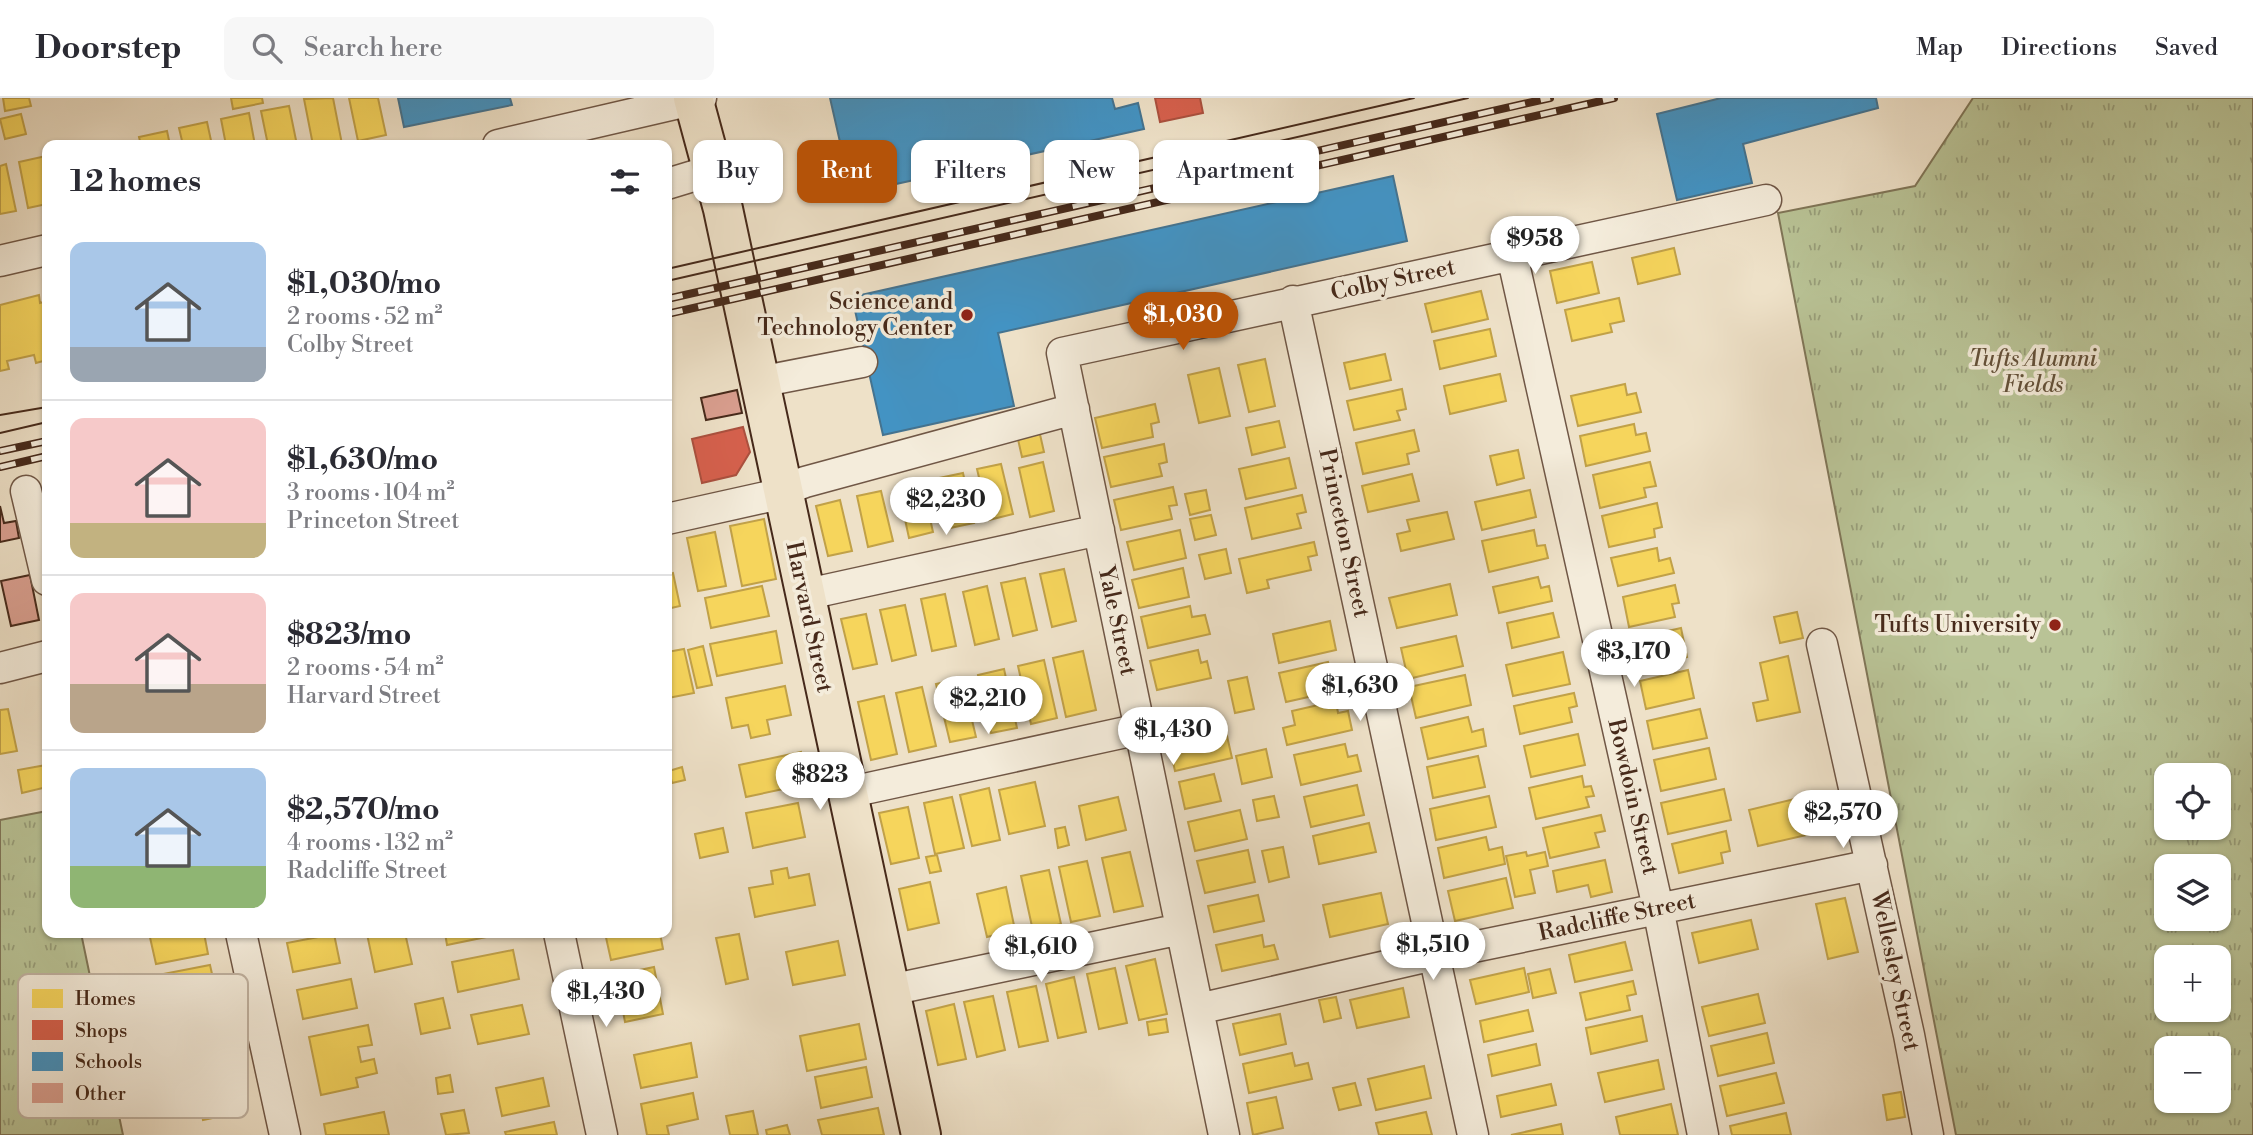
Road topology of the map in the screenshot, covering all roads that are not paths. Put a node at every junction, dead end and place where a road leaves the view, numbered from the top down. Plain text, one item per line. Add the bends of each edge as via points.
1 (696, 98) edge
2 (554, 139) edge
3 (705, 140) edge
4 (693, 176) edge
5 (672, 182) edge
6 (1766, 200) dead end
7 (719, 203) edge
8 (42, 251) edge
9 (1512, 255) junction
10 (0, 261) edge
11 (1293, 302) junction
12 (1062, 353) joint
13 (862, 362) dead end
14 (759, 382) junction
15 (1074, 409) junction
16 (26, 491) dead end
17 (783, 491) junction
18 (672, 518) edge
19 (1099, 530) junction
20 (42, 559) edge
21 (803, 595) junction
22 (1822, 644) dead end
23 (42, 657) edge
24 (0, 668) edge
25 (1140, 729) junction
26 (846, 793) junction
27 (1872, 865) junction
28 (1658, 908) junction
29 (1181, 929) junction
30 (241, 938) edge
31 (560, 938) edge
32 (1434, 955) junction
33 (890, 990) junction
34 (1198, 1009) junction
35 (285, 1135) edge
36 (602, 1135) edge
37 (920, 1135) edge
38 (1224, 1135) edge
39 (1473, 1135) edge
40 (1703, 1135) edge
41 (1928, 1135) edge

1 - 2 street
1 - 3 main road, Harvard Street
4 - 5 street
6 - 9 street, Colby Street
7 - 14 main road, Harvard Street
8 - 10 street
9 - 11 street, Colby Street
9 - 28 street, Bowdoin Street
11 - 12 street, Colby Street
11 - 32 street, Princeton Street
12 - 15 street, Yale Street
13 - 14 street
14 - 17 main road, Harvard Street
15 - 17 street
15 - 19 street, Yale Street
16 - 20 street
17 - 18 street
17 - 21 main road, Harvard Street
19 - 21 street
19 - 25 street, Yale Street
21 - 26 main road, Harvard Street
22 - 27 street, Wellesley Street
23 - 24 street
25 - 26 street
25 - 29 street, Yale Street
26 - 33 main road, Harvard Street
27 - 28 street, Radcliffe Street
27 - 41 street, Wellesley Street
28 - 32 street, Radcliffe Street
28 - 40 street, Bowdoin Street
29 - 33 street
29 - 34 street, Yale Street
30 - 35 street
31 - 36 street
32 - 34 street, Radcliffe Street
32 - 39 street, Princeton Street
33 - 37 main road, Harvard Street
34 - 38 street, Yale Street

